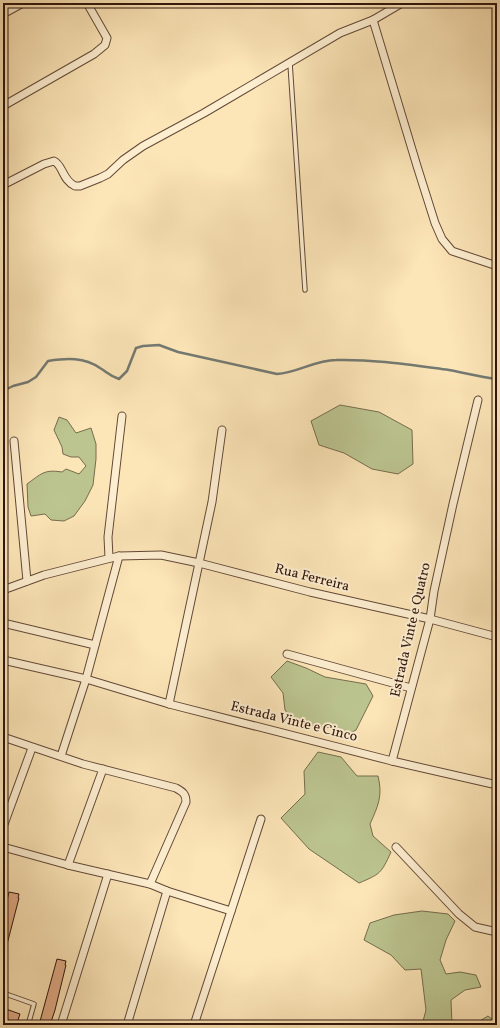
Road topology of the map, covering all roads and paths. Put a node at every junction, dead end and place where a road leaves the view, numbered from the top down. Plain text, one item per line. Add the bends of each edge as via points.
1 (23, 3) edge
2 (87, 3) edge
3 (402, 3) edge
4 (3, 14) edge
5 (373, 20) junction
6 (290, 62) junction
7 (3, 106) edge
8 (3, 185) edge
9 (497, 266) edge
10 (305, 290) dead end
11 (478, 400) dead end
12 (122, 416) dead end
13 (222, 430) dead end
14 (14, 441) dead end
15 (119, 556) junction
16 (109, 558) junction
17 (199, 562) junction
18 (27, 581) junction
19 (3, 590) edge
20 (430, 619) junction
21 (3, 623) edge
22 (497, 637) edge
23 (95, 645) junction
24 (287, 654) dead end
25 (3, 660) edge
26 (86, 680) junction
27 (411, 688) junction
28 (169, 704) junction
29 (3, 737) edge
30 (32, 748) junction
31 (60, 756) junction
32 (392, 761) junction
33 (103, 769) junction
34 (497, 785) edge
35 (261, 819) dead end
36 (3, 827) edge
37 (3, 847) edge
38 (396, 847) dead end
39 (68, 865) junction
40 (108, 874) junction
41 (150, 884) junction
42 (167, 891) junction
43 (231, 911) junction
44 (497, 932) edge
45 (3, 993) edge
46 (28, 1025) edge
47 (61, 1025) edge
48 (127, 1025) edge
49 (194, 1025) edge

1 - 4 street
2 - 7 street via 107,38 104,46
3 - 5 street
5 - 6 street via 340,33
5 - 9 street via 442,239 452,251
6 - 8 street via 143,146 100,178 75,186 65,178 54,161
6 - 10 lane
11 - 20 street, Estrada Vinte e Quatro via 453,504
12 - 16 street via 108,537
13 - 17 street via 212,502
14 - 18 street
15 - 16 street, Rua Ferreira
15 - 17 street, Rua Ferreira via 161,554
15 - 23 street
16 - 18 street, Rua Ferreira
17 - 20 street, Rua Ferreira via 310,592
17 - 28 street
18 - 19 street, Rua Ferreira
20 - 22 street, Rua Ferreira
20 - 27 street, Estrada Vinte e Quatro
21 - 23 street
23 - 26 street
24 - 27 street
25 - 26 street, Estrada Vinte e Cinco
26 - 28 street, Estrada Vinte e Cinco
26 - 31 street
27 - 32 street, Estrada Vinte e Quatro
28 - 32 street, Estrada Vinte e Cinco
29 - 30 street
30 - 31 street
30 - 36 street
31 - 33 street
32 - 34 street, Estrada Vinte e Cinco
33 - 39 street
33 - 41 street via 176,788 183,791 186,796 186,802
35 - 43 street
37 - 39 street
38 - 44 street via 459,914 475,927
39 - 40 street
40 - 41 street
40 - 47 street
41 - 42 street
42 - 43 street
42 - 48 street
43 - 49 street
45 - 46 lane via 34,1004

